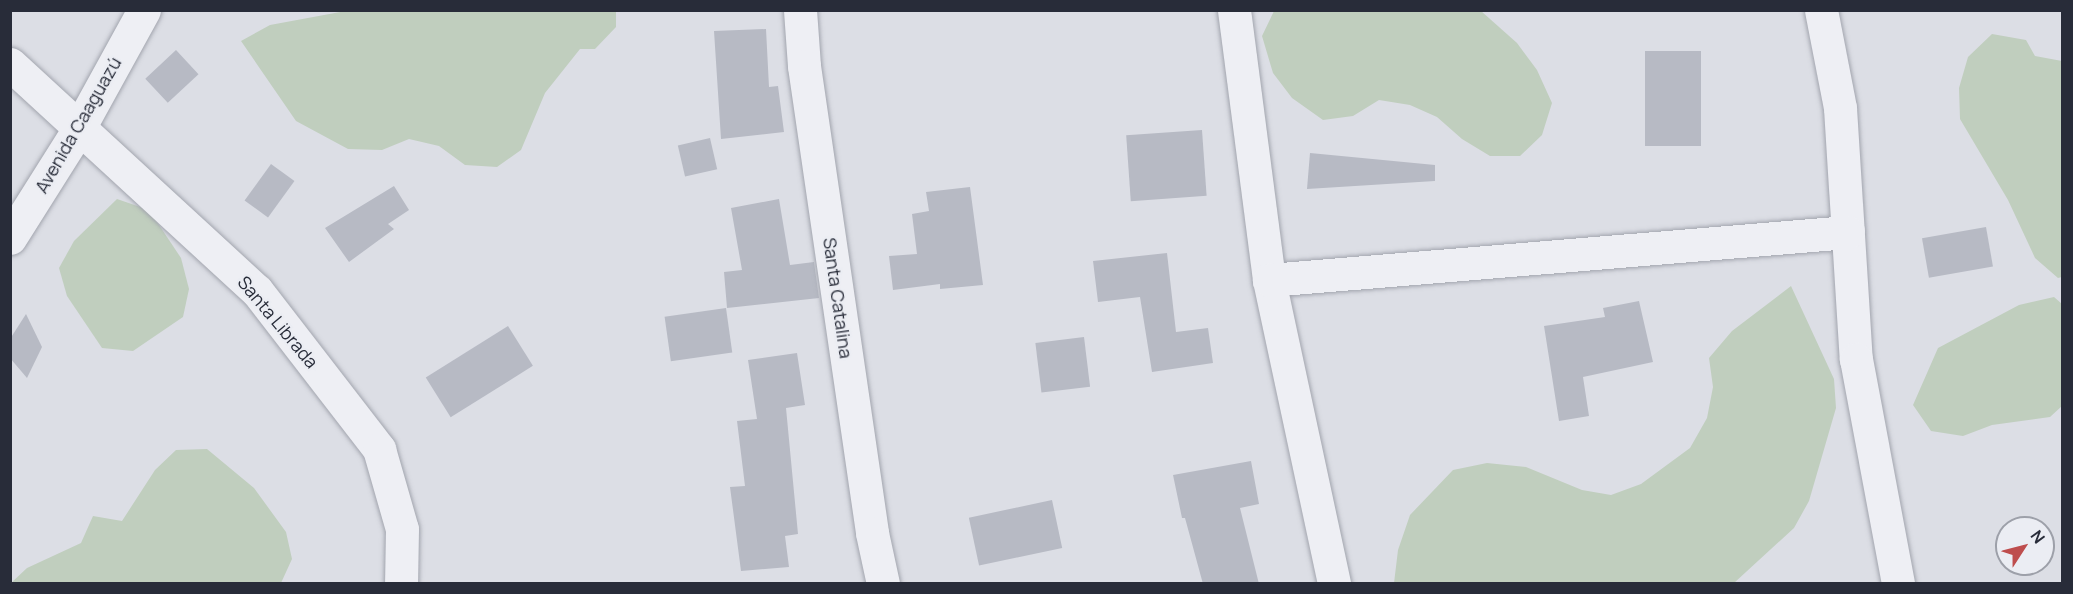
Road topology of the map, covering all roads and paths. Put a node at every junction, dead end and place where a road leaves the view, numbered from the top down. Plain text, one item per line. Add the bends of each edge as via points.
1 (144, 10) edge
2 (800, 10) edge
3 (1234, 10) edge
4 (1821, 10) edge
5 (10, 64) edge
6 (78, 130) junction
7 (1848, 232) junction
8 (10, 238) edge
9 (1269, 280) junction
10 (401, 584) edge
11 (883, 584) edge
12 (1334, 584) edge
13 (1898, 584) edge

1 - 6 street, Avenida Caaguazú
2 - 11 street, Santa Catalina via 806,78 872,533
3 - 9 street
4 - 7 street via 1840,108
5 - 6 street, Santa Librada
6 - 8 street, Avenida Caaguazú
6 - 10 street, Santa Librada via 257,291 379,449 402,529
7 - 9 street
7 - 13 street via 1856,360
9 - 12 street

